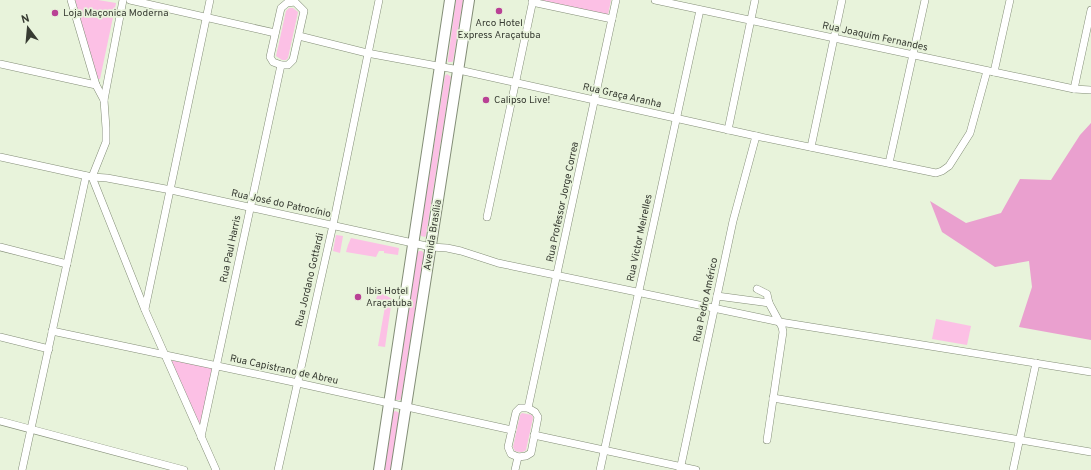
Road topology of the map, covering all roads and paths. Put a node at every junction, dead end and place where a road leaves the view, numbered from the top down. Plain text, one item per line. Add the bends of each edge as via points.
1 (71, 0) edge
2 (123, 0) edge
3 (130, 0) edge
4 (210, 0) edge
5 (379, 0) edge
6 (450, 0) edge
7 (469, 0) edge
8 (616, 0) edge
9 (655, 0) edge
10 (755, 0) edge
11 (842, 0) edge
12 (925, 0) edge
13 (1010, 0) edge
14 (295, 1) edge
15 (533, 1) edge
16 (671, 2) edge
17 (700, 10) junction
18 (1091, 10) edge
19 (206, 17) junction
20 (612, 19) junction
21 (751, 20) junction
22 (275, 33) junction
23 (299, 36) junction
24 (834, 38) junction
25 (367, 52) junction
26 (913, 55) junction
27 (0, 64) edge
28 (281, 65) junction
29 (440, 66) junction
30 (459, 70) junction
31 (991, 72) junction
32 (516, 82) junction
33 (96, 85) junction
34 (1074, 89) junction
35 (1091, 90) edge
36 (104, 100) junction
37 (595, 100) junction
38 (677, 118) junction
39 (728, 130) junction
40 (756, 136) junction
41 (811, 147) junction
42 (0, 157) edge
43 (889, 163) junction
44 (89, 176) junction
45 (171, 190) junction
46 (250, 207) junction
47 (487, 217) dead end
48 (333, 225) junction
49 (413, 243) junction
50 (0, 247) edge
51 (431, 247) junction
52 (67, 264) junction
53 (557, 275) junction
54 (757, 289) dead end
55 (639, 292) junction
56 (717, 296) junction
57 (746, 300) junction
58 (769, 303) junction
59 (714, 308) junction
60 (145, 310) junction
61 (743, 314) junction
62 (780, 322) junction
63 (52, 332) junction
64 (0, 337) edge
65 (49, 349) junction
66 (165, 356) junction
67 (1036, 363) junction
68 (216, 366) junction
69 (1091, 372) edge
70 (298, 383) junction
71 (773, 398) junction
72 (390, 404) junction
73 (406, 407) junction
74 (528, 408) junction
75 (0, 421) edge
76 (31, 429) junction
77 (512, 430) junction
78 (534, 435) junction
79 (201, 437) junction
80 (767, 440) dead end
81 (1018, 440) junction
82 (604, 450) junction
83 (1091, 452) edge
84 (518, 457) junction
85 (680, 468) edge
86 (22, 470) edge
87 (184, 470) edge
88 (216, 470) edge
89 (278, 470) edge
90 (379, 470) edge
91 (396, 470) edge
92 (515, 470) edge
93 (600, 470) edge
94 (696, 470) edge
95 (1013, 470) edge

1 - 33 street
2 - 36 street
3 - 19 street
4 - 19 street
5 - 25 street, Rua Jordano Gottardi
6 - 29 main road, Avenida Brasília
7 - 30 main road, Avenida Brasília
8 - 20 street, Rua Professor Jorge Correa
9 - 16 street, Rua Joaquim Fernandes
10 - 21 street
11 - 24 street
12 - 26 street
13 - 31 street
14 - 22 street via 281,8
14 - 23 street via 304,11
15 - 20 street
15 - 32 street
16 - 17 street, Rua Joaquim Fernandes
17 - 21 street, Rua Joaquim Fernandes
17 - 38 street, Rua Victor Meirelles
18 - 34 street
19 - 22 street
19 - 45 street
20 - 37 street, Rua Professor Jorge Correa
21 - 24 street, Rua Joaquim Fernandes
21 - 39 street
22 - 28 street via 270,57 273,62
23 - 25 street, Rua Graça Aranha
23 - 28 street via 293,60 288,65
24 - 26 street, Rua Joaquim Fernandes
24 - 41 street
25 - 29 street, Rua Graça Aranha
25 - 48 street, Rua Jordano Gottardi
26 - 31 street, Rua Joaquim Fernandes
26 - 43 street
27 - 33 street
28 - 46 street, Rua Paul Harris
29 - 30 street, Rua Graça Aranha
29 - 49 main road, Avenida Brasília
30 - 32 street, Rua Graça Aranha
30 - 51 main road, Avenida Brasília
31 - 34 street, Rua Joaquim Fernandes
31 - 43 street, Rua Graça Aranha via 970,133 949,166 942,171 933,172
32 - 37 street, Rua Graça Aranha
32 - 47 street
33 - 36 street
34 - 35 street, Rua Joaquim Fernandes
36 - 44 street via 106,142
37 - 38 street, Rua Graça Aranha
37 - 53 street, Rua Professor Jorge Correa
38 - 39 street, Rua Graça Aranha
38 - 55 street, Rua Victor Meirelles
39 - 40 street, Rua Graça Aranha
40 - 41 street, Rua Graça Aranha
40 - 56 street, Rua Pedro Américo via 733,221
41 - 43 street, Rua Graça Aranha
42 - 44 street, Rua José do Patrocínio
44 - 45 street, Rua José do Patrocínio
44 - 52 street
44 - 60 street
45 - 46 street, Rua José do Patrocínio
45 - 60 street
46 - 48 street, Rua José do Patrocínio
46 - 68 street, Rua Paul Harris
48 - 49 street, Rua José do Patrocínio
48 - 70 street, Rua Jordano Gottardi
49 - 51 street, Rua José do Patrocínio
49 - 72 main road, Avenida Brasília
50 - 52 street
51 - 53 street, Rua José do Patrocínio via 461,251 488,261
51 - 73 main road, Avenida Brasília
52 - 63 street
53 - 55 street, Rua José do Patrocínio
53 - 74 street, Rua Professor Jorge Correa
54 - 58 street via 766,294
55 - 59 street
55 - 82 street, Rua Victor Meirelles
56 - 57 street
56 - 59 street, Rua Pedro Américo
57 - 58 street
57 - 61 street
58 - 62 street
59 - 61 street
59 - 85 street, Rua Pedro Américo
60 - 66 street
61 - 62 street
62 - 67 street
62 - 71 street via 783,337
63 - 65 street
63 - 66 street, Rua Capistrano de Abreu
64 - 65 street
65 - 76 street
66 - 68 street, Rua Capistrano de Abreu
66 - 79 street
67 - 69 street
67 - 81 street
68 - 70 street, Rua Capistrano de Abreu
68 - 79 street, Rua Paul Harris
70 - 72 street, Rua Capistrano de Abreu
70 - 89 street, Rua Jordano Gottardi
71 - 80 street
71 - 81 street
72 - 73 street, Rua Capistrano de Abreu
72 - 90 main road, Avenida Brasília
73 - 77 street, Rua Capistrano de Abreu
73 - 91 main road, Avenida Brasília
74 - 77 street via 520,408 516,412
74 - 78 street via 538,417
75 - 76 street
76 - 86 street
76 - 87 street
77 - 84 street via 508,447 511,454
78 - 82 street
78 - 84 street via 531,452
79 - 88 street
81 - 83 street
81 - 95 street
82 - 85 street
82 - 93 street, Rua Victor Meirelles
84 - 92 street
85 - 94 street

